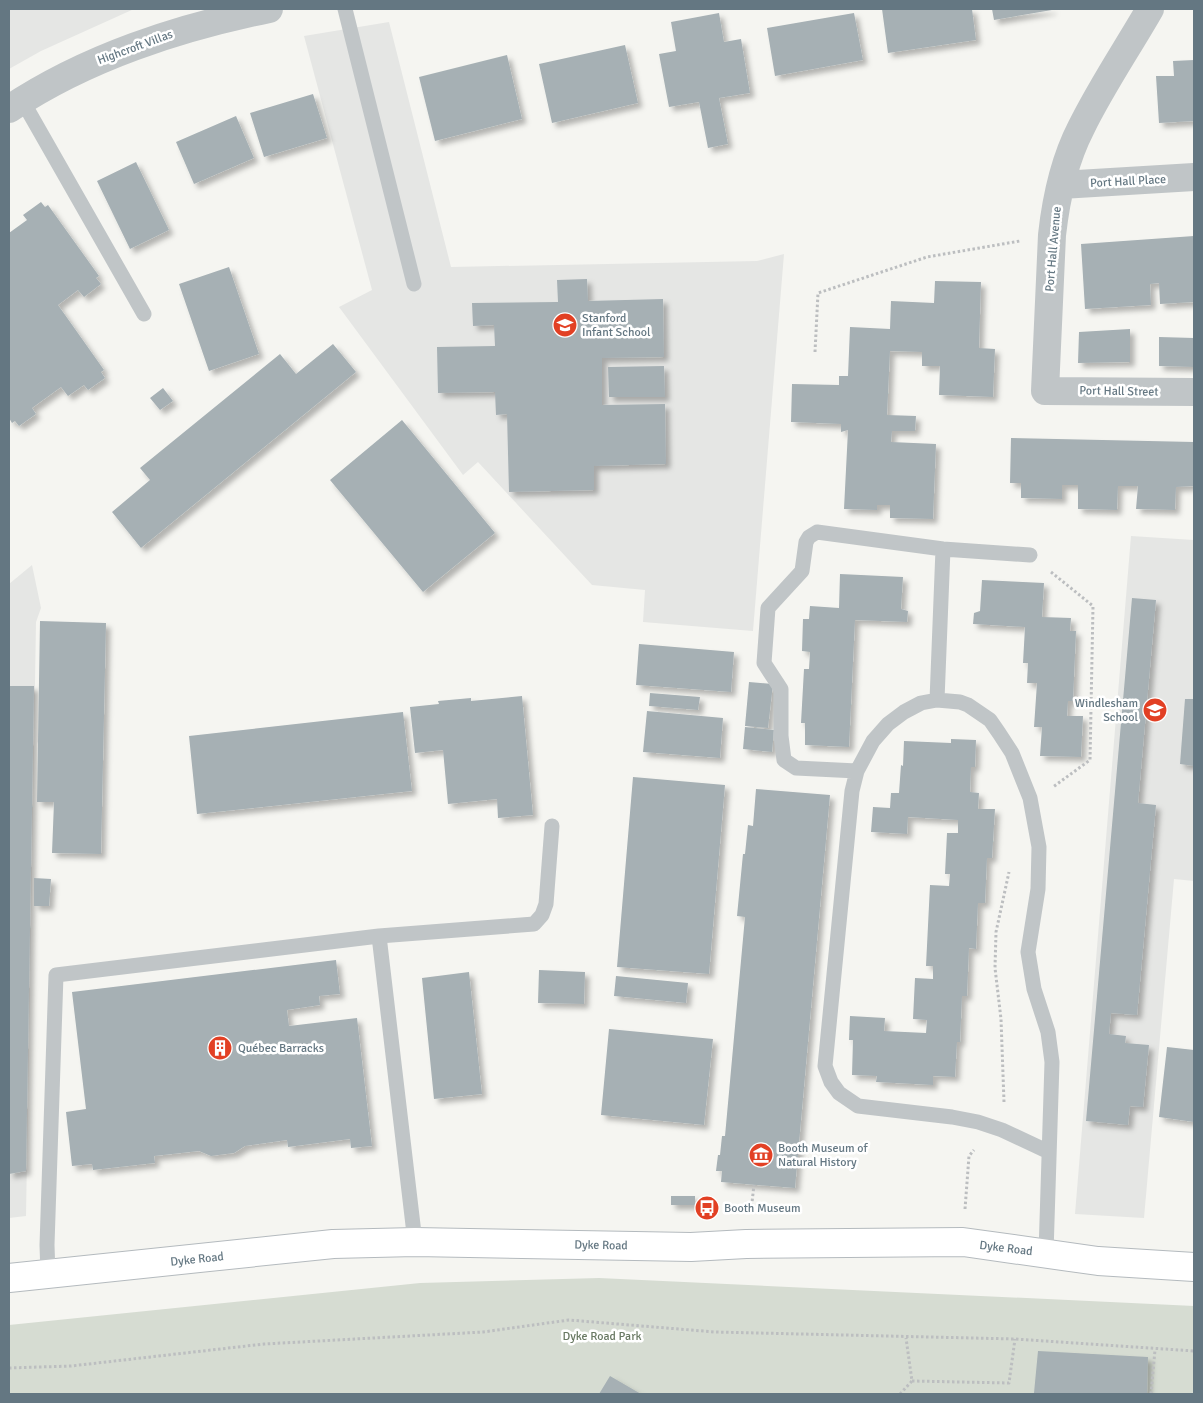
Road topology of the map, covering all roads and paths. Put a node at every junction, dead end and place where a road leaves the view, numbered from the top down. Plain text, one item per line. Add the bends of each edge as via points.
1 (269, 9) edge
2 (345, 9) edge
3 (1150, 9) edge
4 (16, 104) edge
5 (1194, 177) edge
6 (1061, 185) junction
7 (1052, 235) junction
8 (414, 284) dead end
9 (144, 314) dead end
10 (814, 352) dead end
11 (1045, 391) joint
12 (1194, 392) edge
13 (943, 549) junction
14 (1030, 555) joint
15 (937, 700) junction
16 (857, 771) junction
17 (1030, 798) junction
18 (552, 826) dead end
19 (1011, 867) dead end
20 (379, 936) junction
21 (992, 1126) junction
22 (1049, 1152) junction
23 (416, 1242) junction
24 (963, 1242) junction
25 (1046, 1253) junction
26 (1194, 1268) edge
27 (48, 1275) junction
28 (9, 1278) edge
29 (906, 1338) junction
30 (1015, 1339) junction
31 (1155, 1350) junction
32 (1194, 1351) edge
33 (9, 1368) edge
34 (912, 1382) junction
35 (900, 1394) edge
36 (1151, 1394) edge

1 - 4 street, Highcroft Villas via 233,16 136,45 91,63
2 - 8 lane
3 - 6 street, Port Hall Avenue via 1080,129
4 - 9 lane
5 - 6 street, Port Hall Place
6 - 7 street, Port Hall Avenue
7 - 10 path via 927,257 818,293
7 - 11 street, Port Hall Avenue
11 - 12 street, Port Hall Street
13 - 14 lane
13 - 15 lane
13 - 16 lane via 817,532 806,542 802,571 768,608 764,663 781,689 784,760 796,768
14 - 17 path via 1093,606 1090,760 1046,792
15 - 16 lane via 921,703 888,724 873,741
15 - 17 lane via 968,705 990,720 1012,753
16 - 21 lane via 852,791 826,1066 828,1074 839,1093 858,1106 952,1117
17 - 22 lane via 1039,846 1038,889 1028,952 1052,1062
18 - 20 lane via 546,904 534,924
19 - 21 path via 996,932 995,968 1001,1019 1004,1111
20 - 23 lane
20 - 27 lane via 56,975
21 - 22 lane
21 - 24 path via 969,1156
22 - 25 lane
23 - 24 street, Dyke Road via 691,1247
23 - 27 street, Dyke Road via 333,1244
24 - 25 street, Dyke Road
25 - 26 street, Dyke Road via 1098,1261
27 - 28 street, Dyke Road
29 - 30 path
29 - 33 path via 715,1332 569,1320 482,1332 264,1344 70,1366
29 - 34 path
30 - 31 path
30 - 34 path via 1009,1383
31 - 32 path
31 - 36 path
34 - 35 path

